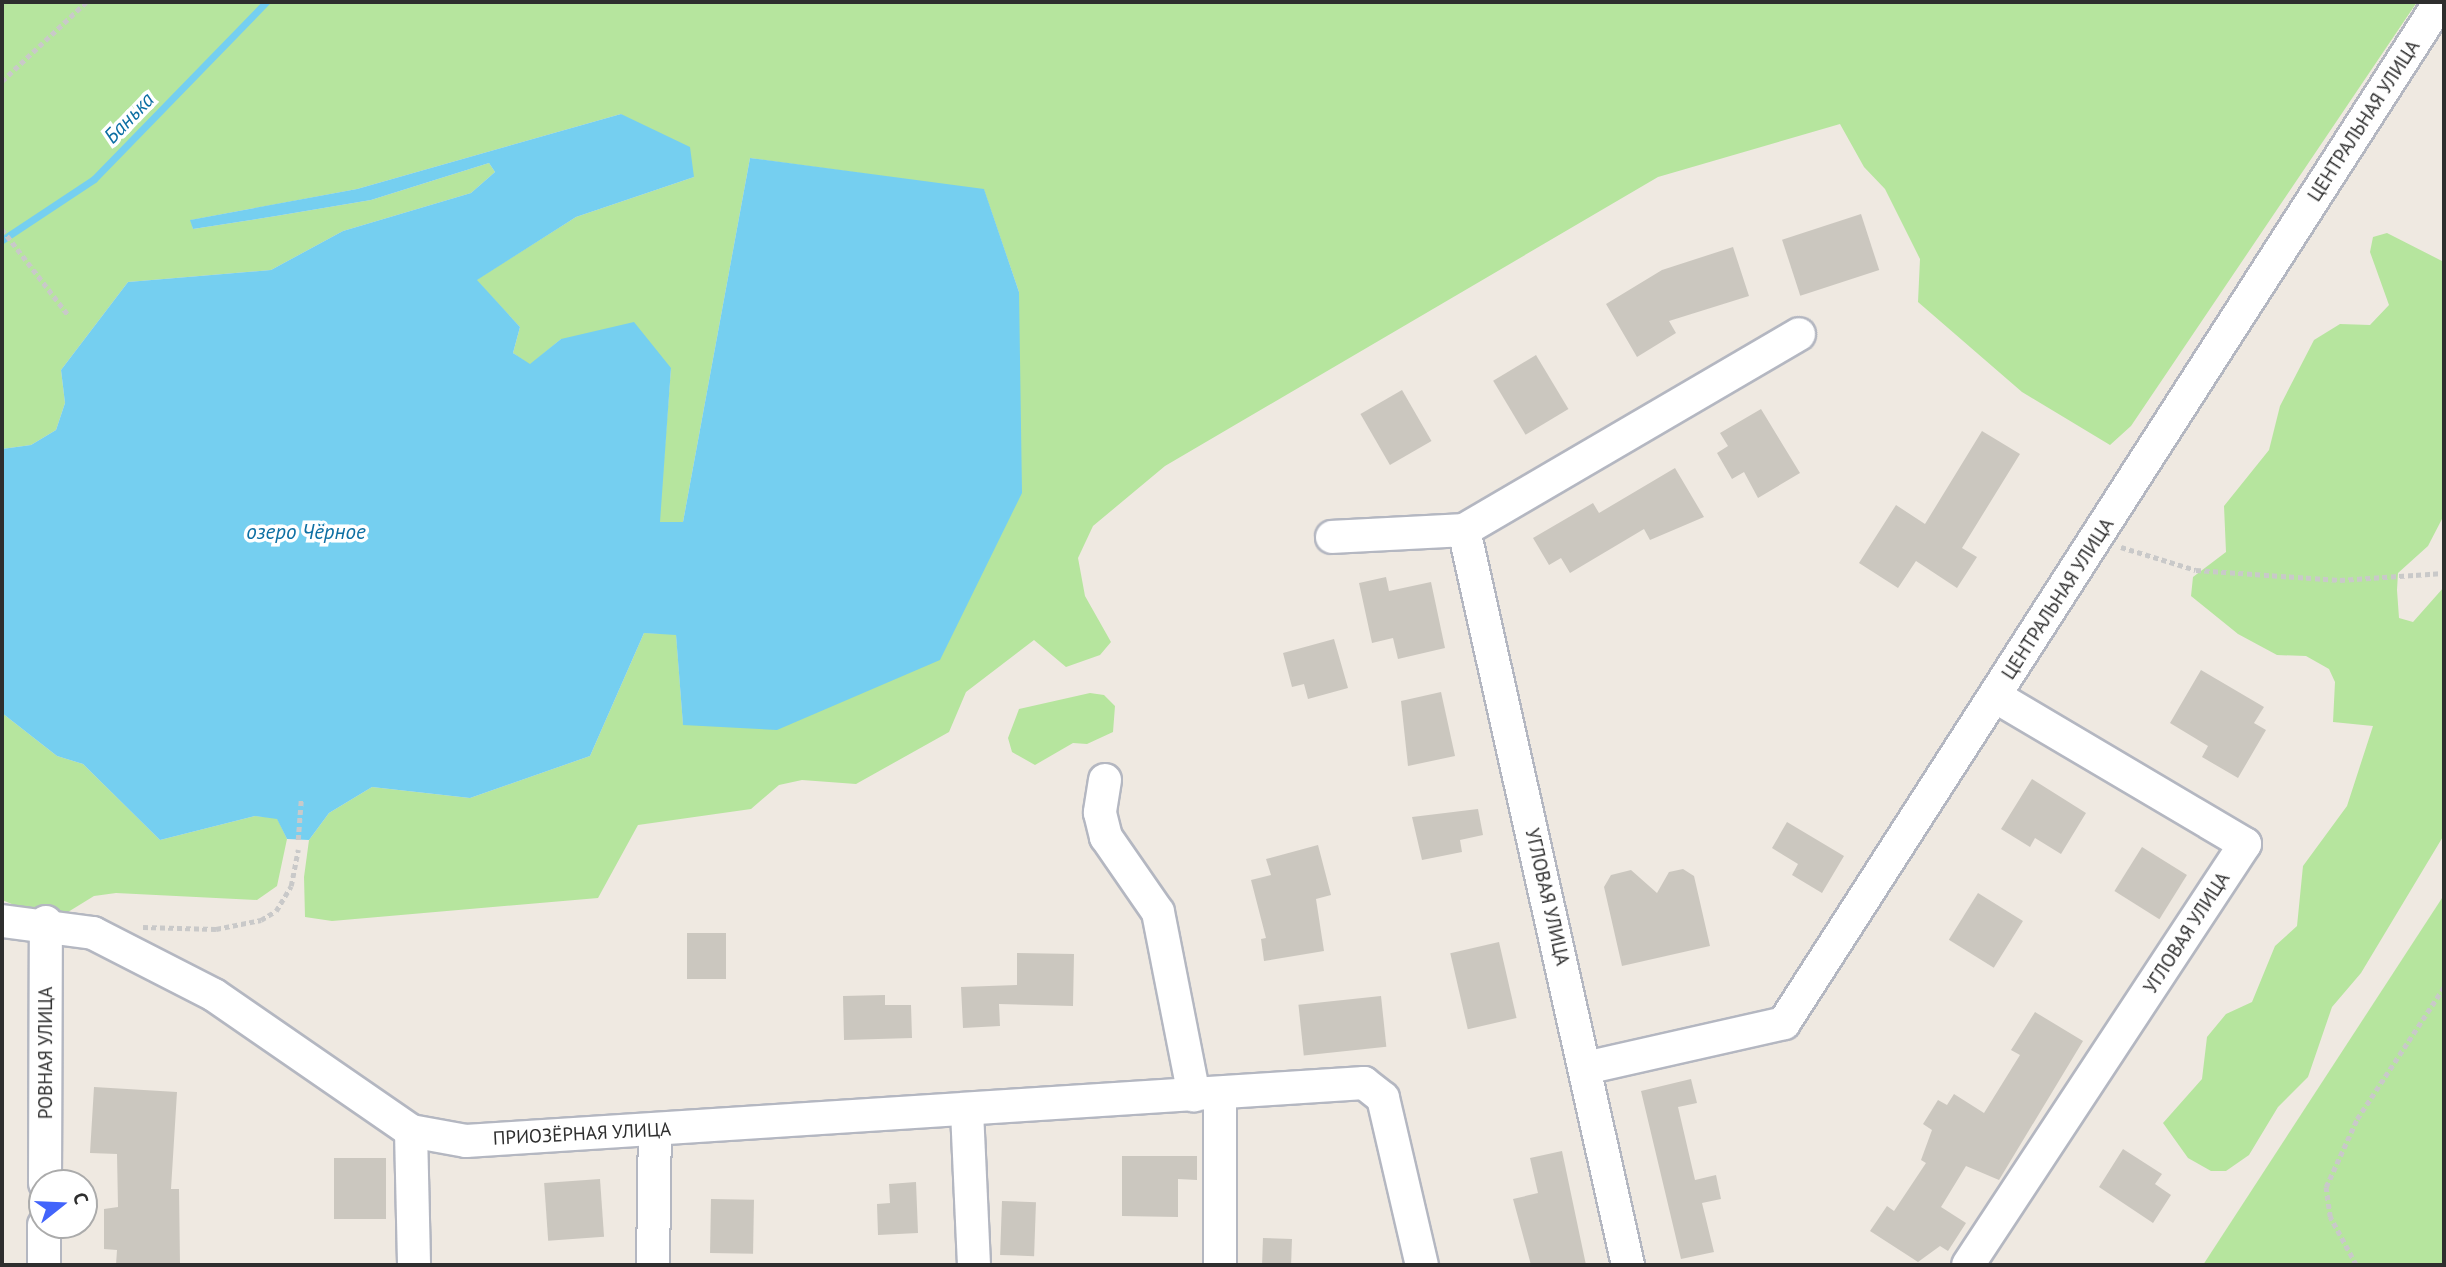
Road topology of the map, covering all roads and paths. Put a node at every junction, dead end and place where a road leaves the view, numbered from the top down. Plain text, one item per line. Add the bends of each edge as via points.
1 (86, 2) edge
2 (2440, 2) edge
3 (2, 81) edge
4 (2, 229) edge
5 (69, 316) dead end
6 (1799, 334) dead end
7 (1464, 530) junction
8 (2099, 536) junction
9 (1332, 537) dead end
10 (2444, 573) edge
11 (1994, 696) junction
12 (1105, 780) dead end
13 (301, 800) dead end
14 (298, 840) dead end
15 (298, 850) dead end
16 (2, 921) edge
17 (47, 922) junction
18 (93, 933) junction
19 (2444, 987) edge
20 (1585, 1068) junction
21 (1207, 1095) junction
22 (967, 1111) junction
23 (655, 1130) junction
24 (411, 1131) junction
25 (44, 1169) edge
26 (44, 1239) edge
27 (44, 1265) edge
28 (414, 1265) edge
29 (653, 1265) edge
30 (974, 1265) edge
31 (1220, 1265) edge
32 (1422, 1265) edge
33 (1628, 1265) edge
34 (1968, 1265) edge
35 (2356, 1265) edge

1 - 3 path
2 - 8 street, ЦЕНТРАЛЬНАЯ УЛИЦА
4 - 5 path
6 - 7 street
7 - 9 street
7 - 20 street, УГЛОВАЯ УЛИЦА
8 - 10 path via 2196,570 2340,580
8 - 11 street, ЦЕНТРАЛЬНАЯ УЛИЦА
11 - 20 street, ЦЕНТРАЛЬНАЯ УЛИЦА via 1784,1023
11 - 34 street, УГЛОВАЯ УЛИЦА via 2245,844
12 - 21 street via 1100,813 1106,837 1158,912
13 - 14 path
15 - 18 path via 291,886 276,911 261,920 216,929 169,924
16 - 17 street, ПРИОЗЁРНАЯ УЛИЦА
17 - 18 street, ПРИОЗЁРНАЯ УЛИЦА
17 - 25 street, РОВНАЯ УЛИЦА
18 - 24 street, ПРИОЗЁРНАЯ УЛИЦА via 214,995
19 - 35 path via 2357,1119 2326,1187 2330,1217
20 - 33 street, УГЛОВАЯ УЛИЦА
21 - 22 street, ПРИОЗЁРНАЯ УЛИЦА
21 - 31 street
21 - 32 street, ПРИОЗЁРНАЯ УЛИЦА via 1373,1087 1383,1098
22 - 23 street, ПРИОЗЁРНАЯ УЛИЦА
22 - 30 street
23 - 24 street, ПРИОЗЁРНАЯ УЛИЦА via 466,1141
23 - 29 street
24 - 28 street
26 - 27 street

